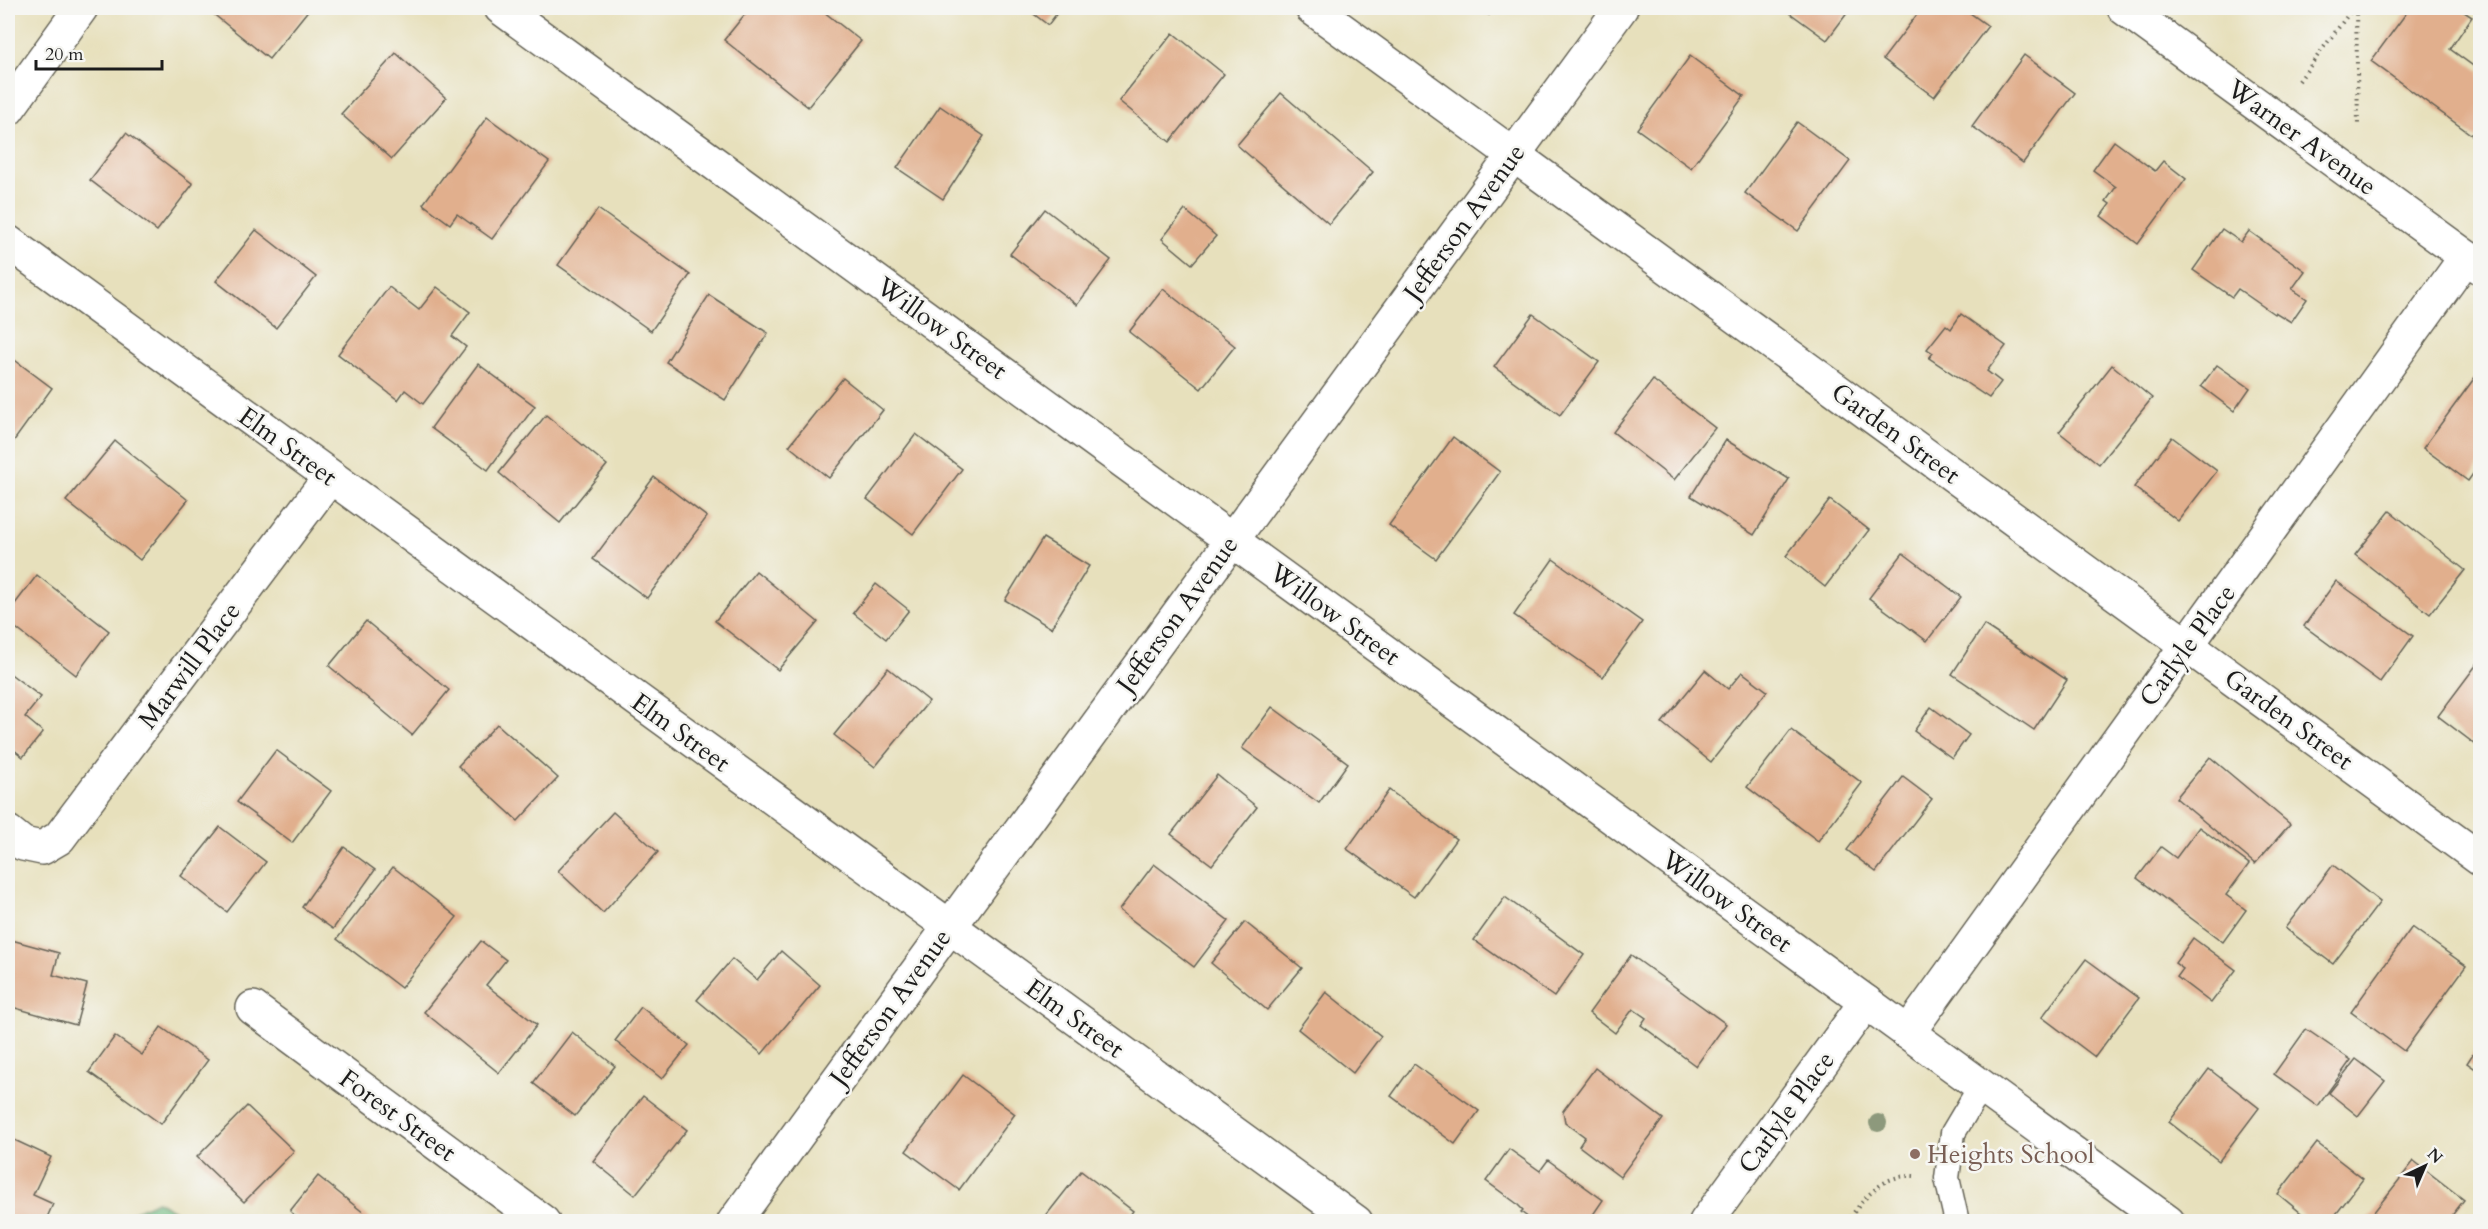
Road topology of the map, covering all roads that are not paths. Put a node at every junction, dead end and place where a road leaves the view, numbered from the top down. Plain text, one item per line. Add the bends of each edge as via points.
1 (81, 8) edge
2 (501, 8) edge
3 (1312, 8) edge
4 (1621, 8) edge
5 (2124, 8) edge
6 (8, 109) edge
7 (1513, 154) junction
8 (8, 242) edge
9 (2473, 262) edge
10 (330, 477) junction
11 (1232, 539) junction
12 (2187, 644) junction
13 (8, 832) edge
14 (2481, 859) edge
15 (949, 927) junction
16 (1866, 1002) junction
17 (253, 1008) dead end
18 (1908, 1033) junction
19 (1981, 1086) junction
20 (543, 1221) edge
21 (734, 1221) edge
22 (1356, 1221) edge
23 (1706, 1221) edge
24 (1956, 1221) edge
25 (2168, 1221) edge

1 - 6 street
2 - 11 street, Willow Street
3 - 7 street, Garden Street
4 - 7 street, Jefferson Avenue
5 - 9 street, Warner Avenue
7 - 11 street, Jefferson Avenue
7 - 12 street, Garden Street
8 - 10 street, Elm Street
9 - 12 street, Carlyle Place
10 - 13 street, Marwill Place via 59,838 42,848 23,844
10 - 15 street, Elm Street
11 - 15 street, Jefferson Avenue
11 - 16 street, Willow Street
12 - 14 street, Garden Street
12 - 18 street, Carlyle Place
15 - 21 street, Jefferson Avenue
15 - 22 street, Elm Street
16 - 18 street, Willow Street
16 - 23 street, Carlyle Place
17 - 20 street, Forest Street
18 - 19 street, Willow Street
19 - 24 lane via 1953,1133 1947,1178
19 - 25 street, Willow Street

